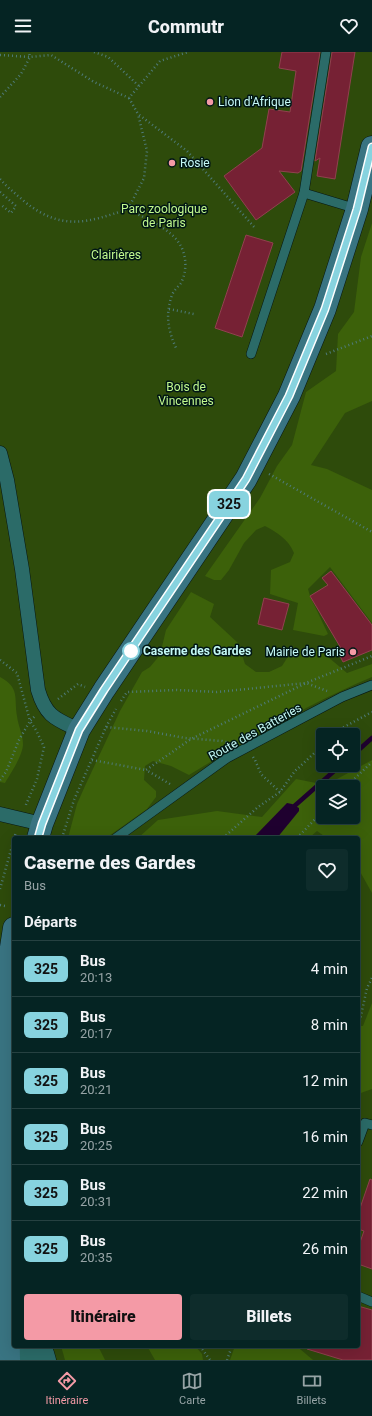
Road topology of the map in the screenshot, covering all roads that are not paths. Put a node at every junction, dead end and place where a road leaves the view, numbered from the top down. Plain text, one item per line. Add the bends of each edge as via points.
1 (326, 52) edge
2 (372, 147) edge
3 (304, 193) junction
4 (357, 209) junction
5 (251, 354) dead end
6 (0, 453) edge
7 (372, 685) edge
8 (79, 730) junction
9 (0, 814) edge
10 (40, 831) edge
11 (119, 836) edge
12 (12, 954) edge
13 (8, 1006) edge
14 (372, 1125) edge
15 (360, 1137) edge
16 (360, 1297) edge
17 (372, 1302) edge
18 (9, 1358) edge
19 (49, 1360) edge

1 - 3 lane
2 - 4 main road
3 - 4 lane
3 - 5 lane
4 - 8 main road via 325,309 289,396 246,479
6 - 8 street via 22,570 38,690 42,704 52,717
7 - 11 lane, Route des Batteries via 342,697 227,758
8 - 10 main road
9 - 10 street
12 - 13 main road
13 - 18 main road
14 - 15 lane via 365,1123
16 - 17 lane
18 - 19 street via 47,1353

